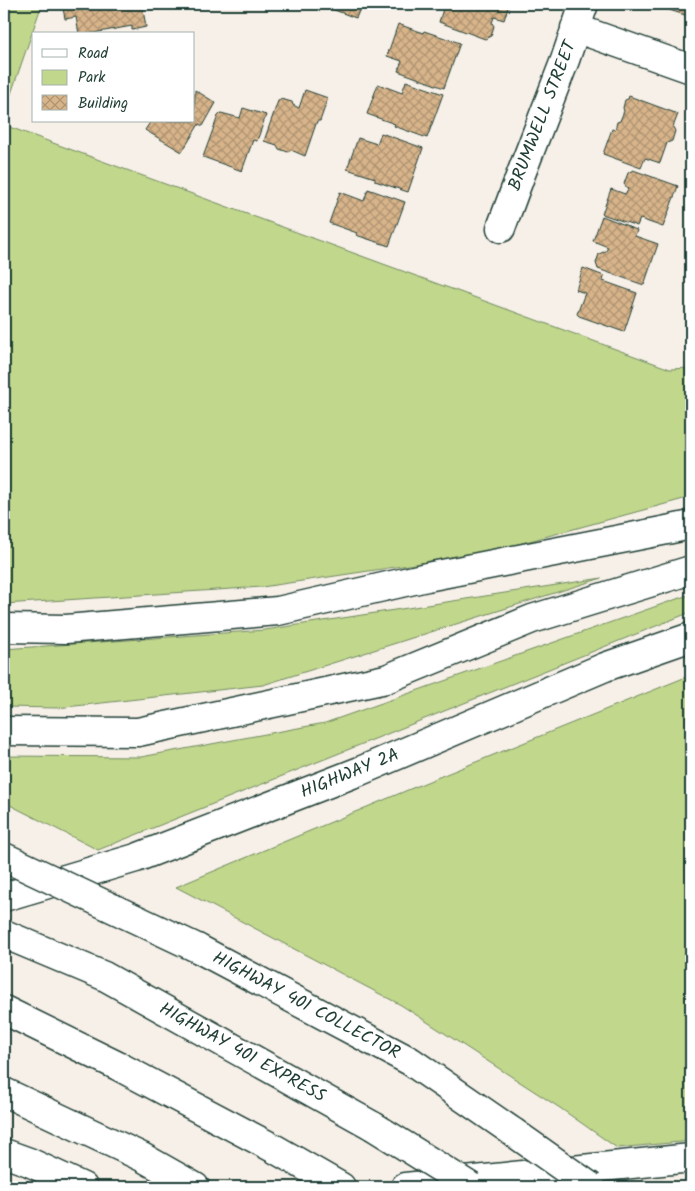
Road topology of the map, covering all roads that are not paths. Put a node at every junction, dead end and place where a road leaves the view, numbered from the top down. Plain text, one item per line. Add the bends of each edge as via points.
1 (580, 16) edge
2 (691, 69) edge
3 (501, 228) dead end
4 (691, 524) edge
5 (691, 570) edge
6 (4, 628) edge
7 (691, 637) edge
8 (4, 731) edge
9 (4, 857) edge
10 (4, 897) edge
11 (4, 934) edge
12 (4, 1010) edge
13 (4, 1092) edge
14 (4, 1153) edge
15 (691, 1158) edge
16 (83, 1187) edge
17 (195, 1187) edge
18 (341, 1187) edge
19 (405, 1187) edge
20 (472, 1187) edge
21 (591, 1187) edge

1 - 2 main road
1 - 3 main road, BRUMWELL STREET
4 - 6 main road via 427,577 278,611 66,629
5 - 8 main road via 532,619 386,679 138,732
7 - 10 main road, HIGHWAY 2A via 606,667 360,771 145,854
9 - 21 main road, HIGHWAY 401 COLLECTOR, bridge via 197,948 410,1061
11 - 20 main road, HIGHWAY 401 EXPRESS, bridge via 104,976 372,1126
12 - 18 main road via 118,1066
13 - 17 main road via 142,1157
14 - 16 main road
15 - 19 main road

